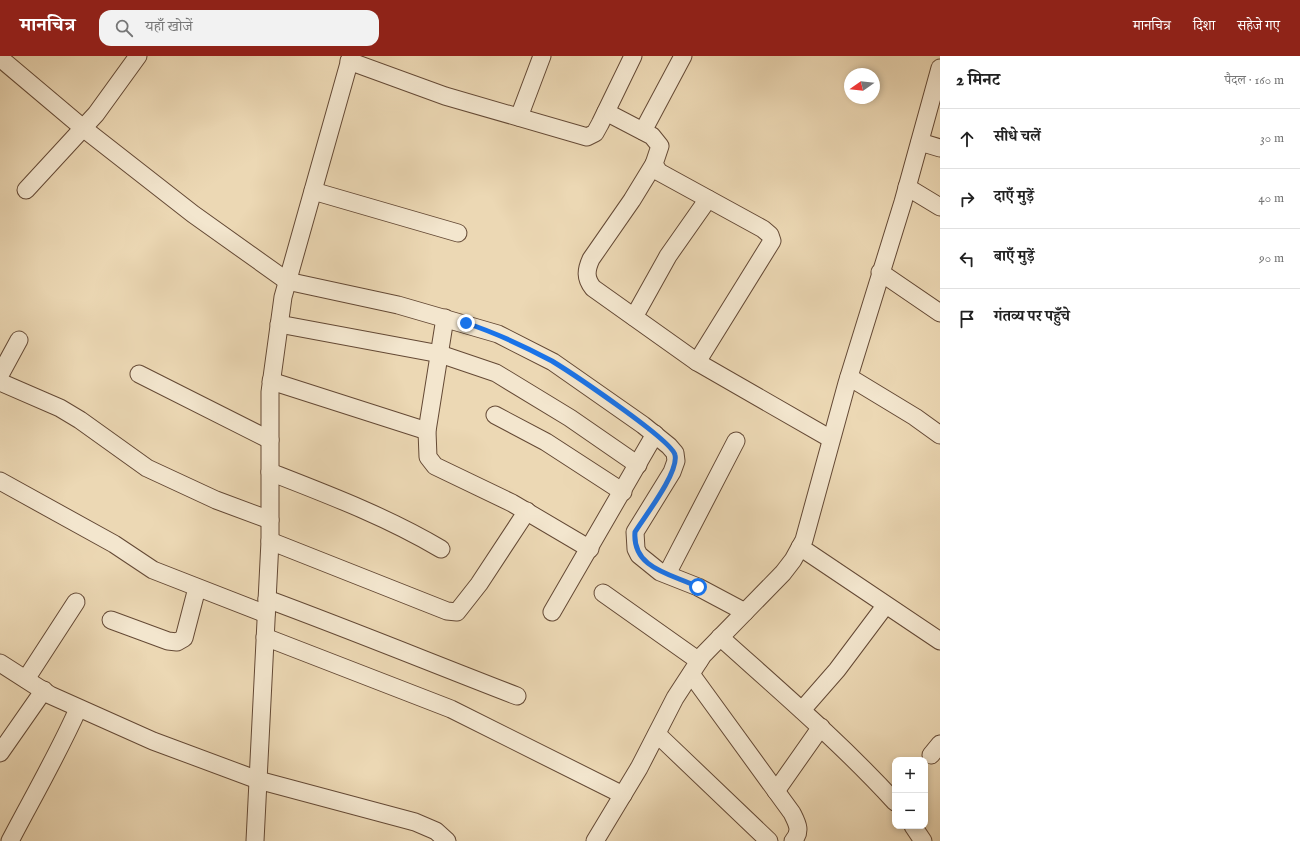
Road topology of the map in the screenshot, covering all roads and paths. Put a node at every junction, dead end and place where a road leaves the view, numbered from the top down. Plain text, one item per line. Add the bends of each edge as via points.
1 (138, 56) edge
2 (542, 56) edge
3 (634, 56) edge
4 (683, 56) edge
5 (0, 58) edge
6 (350, 59) edge
7 (940, 68) edge
8 (606, 112) junction
9 (519, 117) junction
10 (83, 128) junction
11 (643, 131) junction
12 (920, 142) junction
13 (940, 148) edge
14 (654, 164) junction
15 (907, 187) junction
16 (26, 190) dead end
17 (313, 191) junction
18 (708, 199) junction
19 (940, 207) edge
20 (458, 232) dead end
21 (880, 272) junction
22 (287, 281) junction
23 (940, 313) edge
24 (634, 317) junction
25 (445, 318) junction
26 (279, 324) junction
27 (19, 340) dead end
28 (440, 354) junction
29 (697, 362) junction
30 (0, 374) edge
31 (139, 374) dead end
32 (848, 377) junction
33 (271, 381) junction
34 (0, 382) edge
35 (495, 415) dead end
36 (427, 432) junction
37 (655, 434) junction
38 (940, 436) edge
39 (831, 439) junction
40 (270, 440) junction
41 (736, 441) dead end
42 (638, 465) junction
43 (270, 472) junction
44 (0, 481) edge
45 (623, 492) junction
46 (527, 512) junction
47 (270, 520) junction
48 (270, 541) junction
49 (800, 547) junction
50 (441, 549) dead end
51 (590, 549) junction
52 (667, 574) junction
53 (197, 588) junction
54 (603, 593) dead end
55 (76, 602) dead end
56 (885, 606) junction
57 (266, 607) junction
58 (552, 612) dead end
59 (745, 612) junction
60 (112, 620) dead end
61 (265, 637) junction
62 (720, 637) junction
63 (940, 641) edge
64 (0, 662) edge
65 (695, 668) junction
66 (26, 679) junction
67 (44, 690) junction
68 (517, 696) dead end
69 (78, 708) junction
70 (802, 710) junction
71 (821, 727) junction
72 (656, 734) junction
73 (0, 753) edge
74 (258, 780) junction
75 (776, 792) junction
76 (623, 795) junction
77 (892, 799) edge
78 (915, 829) edge
79 (799, 838) edge
80 (10, 841) edge
81 (255, 841) edge
82 (447, 841) edge
83 (595, 841) edge
84 (769, 841) edge
85 (923, 841) edge

1 - 10 street
2 - 9 street
3 - 8 street
4 - 11 street
5 - 10 street
6 - 9 street via 445,96
6 - 17 street
7 - 12 street
8 - 9 street via 595,133 587,137
8 - 11 street
10 - 16 street
10 - 22 street via 193,214
11 - 14 street via 652,136 660,146
12 - 13 street
12 - 15 street
14 - 18 street via 659,172
14 - 24 street via 587,268 588,282 593,288
15 - 19 street
15 - 21 street
17 - 20 street
17 - 22 street
18 - 24 street via 668,256
18 - 29 street via 763,229 772,241
21 - 23 street
21 - 32 street
22 - 25 street
22 - 26 street
24 - 29 street
25 - 28 street
25 - 37 street via 498,334 553,362
26 - 28 street
26 - 33 street
27 - 30 street
28 - 36 street
28 - 42 street via 496,374 570,418
29 - 39 street
31 - 40 street
32 - 38 street via 915,417
32 - 39 street
33 - 36 street
33 - 40 street
34 - 47 street via 60,408 154,472 216,500
35 - 45 street via 546,442
36 - 46 street via 428,457 435,466
37 - 42 street
37 - 52 street via 675,453 676,461 672,472 635,532 634,541 639,555 654,568
39 - 49 street
40 - 43 street
41 - 52 street
42 - 45 street
43 - 47 street
43 - 50 street via 347,502 409,530
44 - 53 street via 114,544 153,570
45 - 51 street
46 - 48 street via 457,612 447,611
46 - 51 street
47 - 48 street
48 - 57 street
49 - 56 street
49 - 59 street via 783,573
51 - 58 street
52 - 59 street
53 - 57 street
53 - 60 street via 184,638 178,642 168,641
54 - 65 street
55 - 66 street
56 - 63 street
56 - 70 street via 837,670
57 - 61 street
57 - 68 street via 360,634 410,656
59 - 62 street
61 - 74 street
61 - 76 street via 451,709
62 - 65 street
62 - 70 street
64 - 66 street
65 - 72 street
65 - 75 street
66 - 67 street
67 - 69 street
67 - 73 street
69 - 74 street via 153,741
69 - 80 street via 58,753
70 - 71 street
71 - 75 street
71 - 77 street
72 - 76 street
72 - 84 street
74 - 81 street
74 - 82 street via 415,822 436,830
75 - 79 street via 792,813 798,825
76 - 83 street
78 - 85 street

